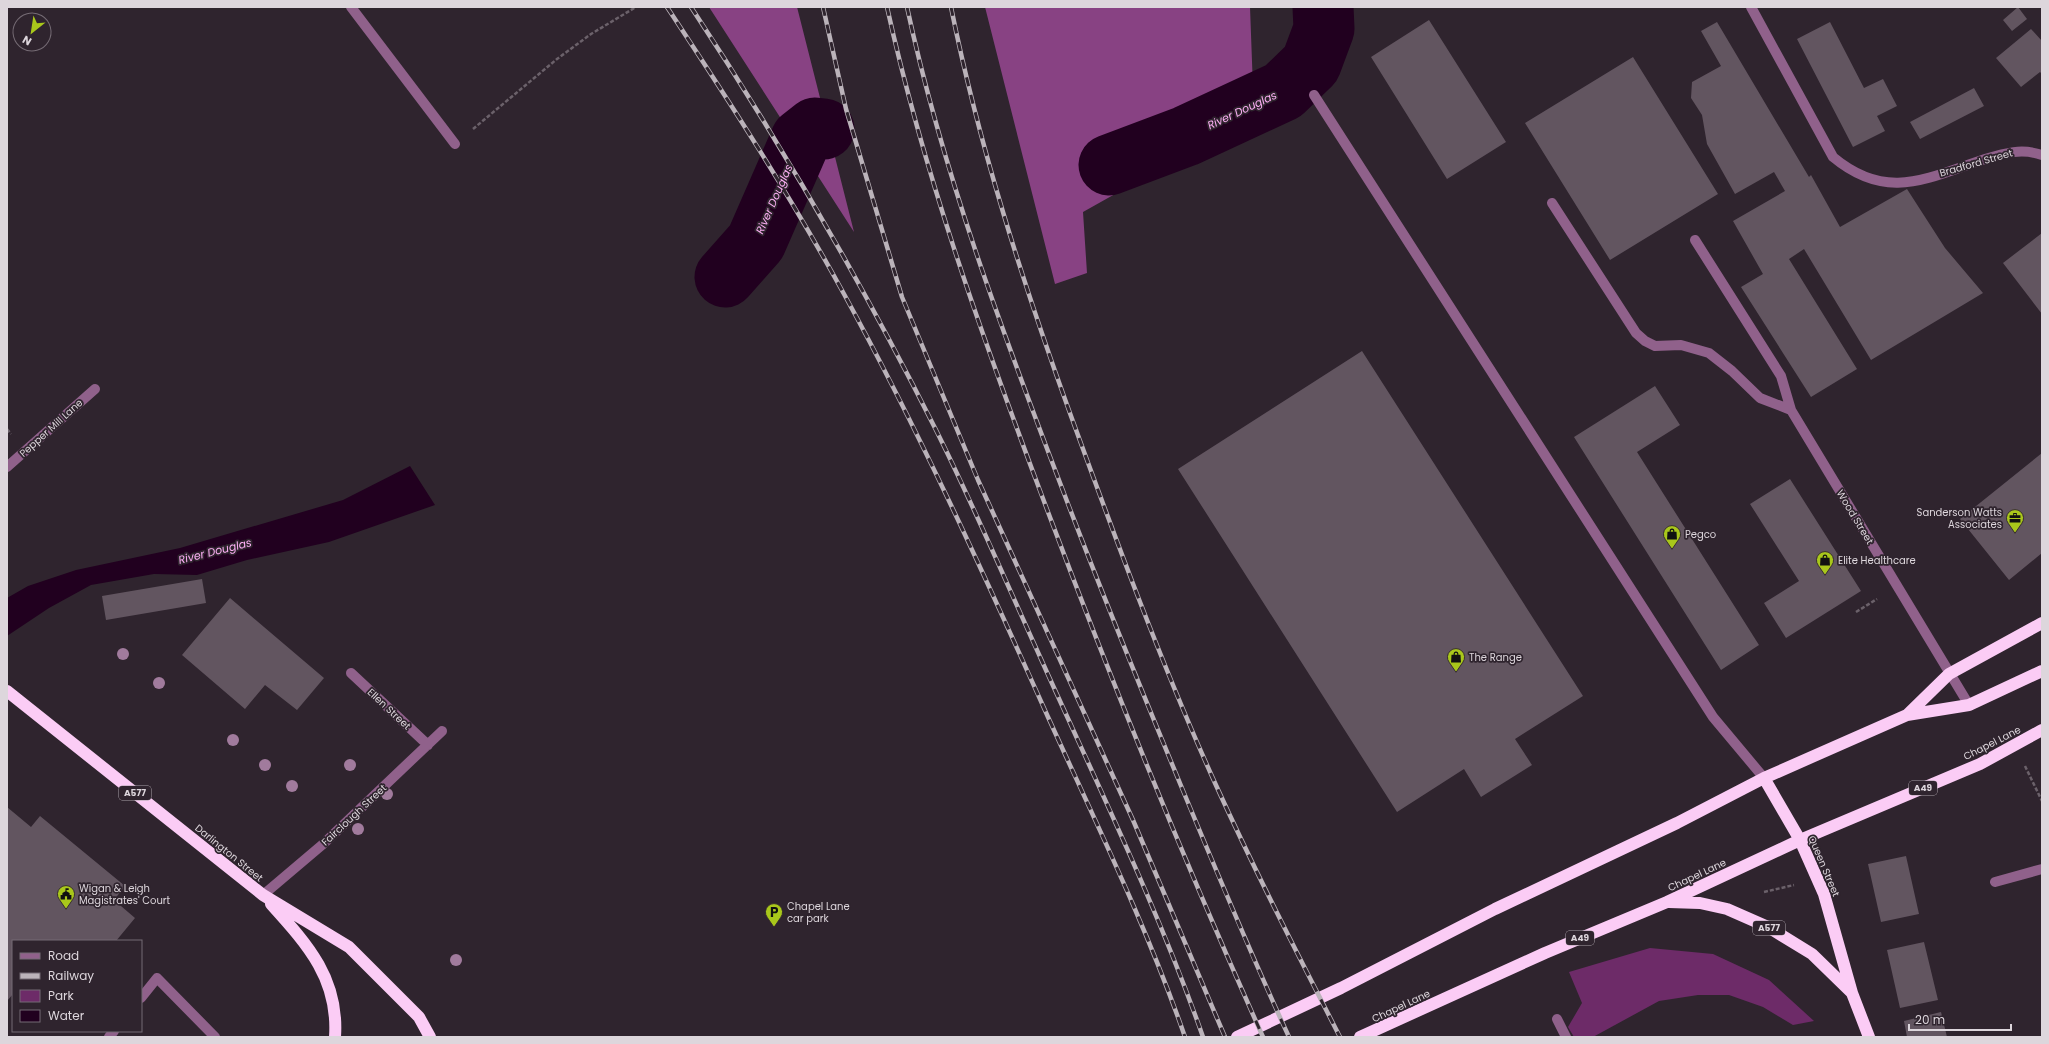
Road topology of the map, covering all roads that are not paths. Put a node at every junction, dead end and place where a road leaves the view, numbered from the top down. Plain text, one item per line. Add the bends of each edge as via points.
1 (351, 7) edge
2 (1751, 7) edge
3 (1314, 95) dead end
4 (454, 144) road end
5 (2042, 155) edge
6 (1552, 203) dead end
7 (1695, 240) dead end
8 (95, 389) dead end
9 (1791, 410) junction
10 (7, 467) edge
11 (2042, 623) edge
12 (2042, 671) edge
13 (351, 673) dead end
14 (1949, 674) junction
15 (7, 691) edge
16 (1969, 705) junction
17 (1907, 715) junction
18 (442, 730) dead end
19 (2042, 730) edge
20 (428, 745) junction
21 (1764, 778) junction
22 (1800, 840) junction
23 (2042, 869) edge
24 (1995, 882) dead end
25 (263, 895) junction
26 (1667, 902) junction
27 (1852, 993) junction
28 (142, 997) edge
29 (1557, 1019) dead end
30 (215, 1037) edge
31 (335, 1037) edge
32 (430, 1037) edge
33 (1237, 1037) edge
34 (1360, 1037) edge
35 (1566, 1037) edge
36 (1869, 1037) edge

1 - 4 street
2 - 5 street, Bradford Street via 1833,157 1848,170 1867,179 1888,184 1912,183 2015,151
3 - 21 street via 1713,717
6 - 9 street via 1636,333 1645,341 1655,346 1680,345 1709,353 1760,398
7 - 9 street, Wood Street via 1781,376
8 - 10 street, Pepper Mill Lane
9 - 14 street, Wood Street
11 - 14 highway
12 - 16 highway
13 - 20 street, Ellen Street
14 - 16 street, Wood Street
14 - 17 highway
15 - 25 highway, Darlington Street / A577
16 - 17 highway
17 - 21 highway
18 - 20 street, Fairclough Street
19 - 22 highway, Chapel Lane / A49 via 1980,764
20 - 25 street, Fairclough Street
21 - 22 highway, Queen Street
21 - 33 highway via 1677,823 1495,909 1341,988
22 - 26 highway, Chapel Lane / A49
22 - 27 highway, Queen Street / A577 via 1824,894
23 - 24 street
25 - 31 highway, A577 via 303,940 321,970 334,1002
25 - 32 highway, Darlington Street / A577 via 349,947 419,1017
26 - 27 highway, Queen Street / A577 via 1700,903 1727,909 1768,927 1812,954
26 - 34 highway, Chapel Lane / A49 via 1545,952
27 - 36 highway, Queen Street / A577
28 - 30 street via 157,978
29 - 35 street

